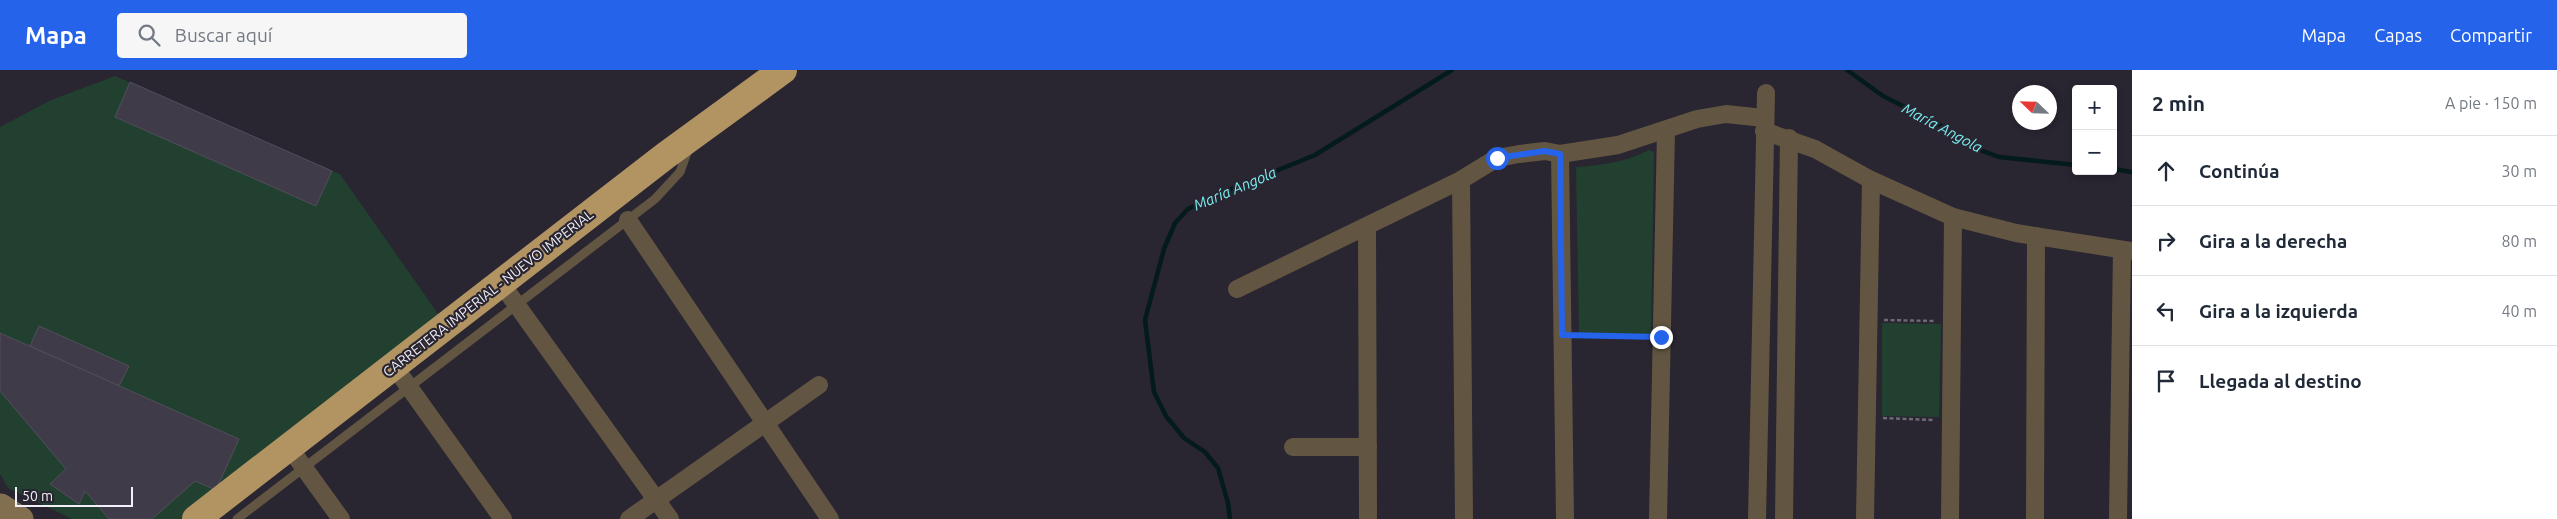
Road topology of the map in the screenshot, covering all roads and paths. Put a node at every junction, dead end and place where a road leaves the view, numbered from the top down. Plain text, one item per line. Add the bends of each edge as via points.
1 (783, 70) edge
2 (1766, 93) dead end
3 (1764, 124) junction
4 (1666, 131) junction
5 (692, 136) junction
6 (1789, 138) junction
7 (1560, 154) junction
8 (1461, 180) junction
9 (1871, 180) junction
10 (1954, 217) junction
11 (628, 220) junction
12 (1367, 227) junction
13 (2036, 236) junction
14 (2127, 250) edge
15 (501, 283) junction
16 (1237, 289) dead end
17 (516, 305) junction
18 (1869, 320) junction
19 (1952, 322) junction
20 (1562, 335) junction
21 (1661, 337) junction
22 (402, 376) junction
23 (819, 385) dead end
24 (1867, 418) junction
25 (1951, 420) junction
26 (764, 424) junction
27 (1293, 447) dead end
28 (1368, 447) junction
29 (297, 457) junction
30 (656, 500) junction
31 (208, 517) edge
32 (238, 519) edge
33 (341, 519) edge
34 (503, 519) edge
35 (628, 519) edge
36 (670, 519) edge
37 (830, 519) edge
38 (1368, 519) edge
39 (1464, 519) edge
40 (1565, 519) edge
41 (1658, 519) edge
42 (1757, 519) edge
43 (1784, 519) edge
44 (1865, 519) edge
45 (1950, 519) edge
46 (2035, 519) edge
47 (2118, 519) edge

1 - 5 highway, CARRETERA IMPERIAL - NUEVO IMPERIAL
2 - 3 street
3 - 4 street via 1726,114 1697,119
3 - 6 street
3 - 42 street
4 - 7 street via 1618,146
4 - 21 street
5 - 11 lane via 680,172 655,199
5 - 15 highway, CARRETERA IMPERIAL - NUEVO IMPERIAL
6 - 9 street via 1815,148
6 - 43 street
7 - 8 street via 1545,151 1497,158
7 - 20 street
8 - 12 street
8 - 39 street
9 - 10 street
9 - 18 street
10 - 13 street
10 - 19 street
11 - 17 lane
11 - 26 street
12 - 16 street
12 - 28 street
13 - 14 street
13 - 46 street
14 - 47 street
15 - 17 street
15 - 22 highway, CARRETERA IMPERIAL - NUEVO IMPERIAL
17 - 22 lane
17 - 30 street
18 - 19 path
18 - 24 street
19 - 25 street
20 - 21 path
20 - 40 street
21 - 41 street
22 - 29 highway, CARRETERA IMPERIAL - NUEVO IMPERIAL
22 - 34 street
23 - 26 street
24 - 25 path
24 - 44 street
25 - 45 street
26 - 30 street
26 - 37 street
27 - 28 street
28 - 38 street
29 - 31 highway, CARRETERA IMPERIAL - NUEVO IMPERIAL via 236,488
29 - 32 lane
29 - 33 street
30 - 35 street
30 - 36 street

